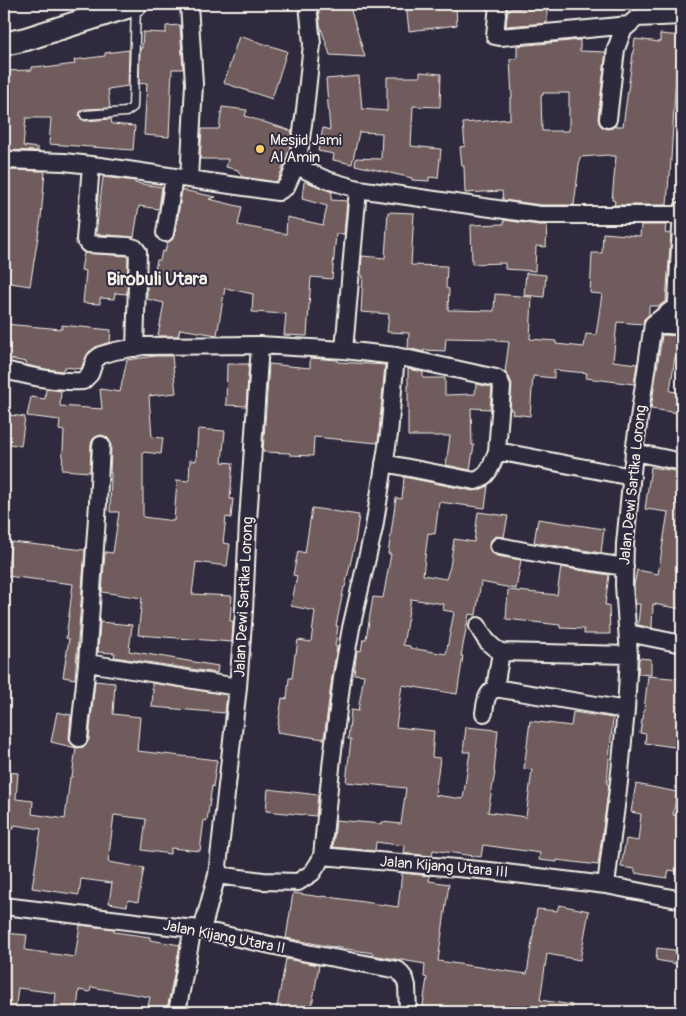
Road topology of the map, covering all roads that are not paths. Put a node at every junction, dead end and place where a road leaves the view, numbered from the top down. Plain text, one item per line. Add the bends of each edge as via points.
1 (136, 4) edge
2 (189, 4) edge
3 (308, 4) edge
4 (498, 4) edge
5 (682, 16) edge
6 (629, 25) junction
7 (26, 40) junction
8 (4, 44) edge
9 (4, 56) edge
10 (85, 115) dead end
11 (608, 119) dead end
12 (299, 153) junction
13 (4, 160) edge
14 (91, 164) junction
15 (181, 178) junction
16 (358, 189) junction
17 (682, 210) edge
18 (682, 215) edge
19 (165, 232) dead end
20 (653, 324) junction
21 (682, 326) edge
22 (260, 346) junction
23 (134, 348) junction
24 (344, 350) junction
25 (396, 356) junction
26 (4, 370) edge
27 (101, 445) dead end
28 (497, 451) junction
29 (634, 452) junction
30 (682, 462) edge
31 (384, 463) junction
32 (632, 476) junction
33 (499, 546) dead end
34 (625, 567) junction
35 (478, 626) dead end
36 (628, 633) junction
37 (682, 644) edge
38 (501, 652) junction
39 (629, 655) junction
40 (87, 664) junction
41 (238, 687) junction
42 (495, 688) junction
43 (626, 710) junction
44 (484, 713) dead end
45 (79, 738) dead end
46 (322, 856) junction
47 (216, 875) junction
48 (606, 885) junction
49 (682, 900) edge
50 (4, 906) edge
51 (198, 929) junction
52 (177, 1012) edge
53 (408, 1012) edge

1 - 7 main road
1 - 10 lane via 133,106 126,112
2 - 15 street via 194,84
3 - 12 street via 312,44
4 - 6 street via 495,36 500,37
5 - 6 street via 637,18
6 - 11 street via 621,32 616,49
7 - 8 main road
7 - 9 main road
12 - 15 street via 286,187 278,192
12 - 16 street via 305,170
13 - 14 street
14 - 15 street
14 - 23 street via 85,240 88,244 128,246 138,252
15 - 19 street
16 - 18 street via 540,215
16 - 24 street
17 - 18 street
18 - 20 street via 677,301 675,307
20 - 21 street
20 - 29 street, Jalan Dewi Sartika Lorong
22 - 23 street
22 - 24 street
22 - 41 street, Jalan Dewi Sartika Lorong
23 - 26 street via 100,355 83,381 70,382
24 - 25 street
25 - 28 street via 500,381
25 - 31 street
27 - 40 street
28 - 31 street via 488,473 475,481
28 - 32 street
29 - 30 street
29 - 32 street, Jalan Dewi Sartika Lorong
31 - 46 street via 374,528 342,678
32 - 34 street, Jalan Dewi Sartika Lorong
33 - 34 street
34 - 36 street, Jalan Dewi Sartika Lorong
35 - 38 street via 486,641
36 - 37 street
36 - 39 street, Jalan Dewi Sartika Lorong
38 - 39 street
38 - 42 street
39 - 43 street, Jalan Dewi Sartika Lorong
40 - 41 street
40 - 45 street
41 - 47 street, Jalan Dewi Sartika Lorong
42 - 43 street
42 - 44 street via 487,697
43 - 48 street, Jalan Dewi Sartika Lorong
46 - 47 street via 312,873 298,882
46 - 48 street, Jalan Kijang Utara III
47 - 51 street, Jalan Dewi Sartika Lorong
48 - 49 street, Jalan Kijang Utara III
50 - 51 street, Jalan Kijang Utara II
51 - 52 street, Jalan Dewi Sartika Lorong
51 - 53 street, Jalan Kijang Utara II via 398,970 407,986

